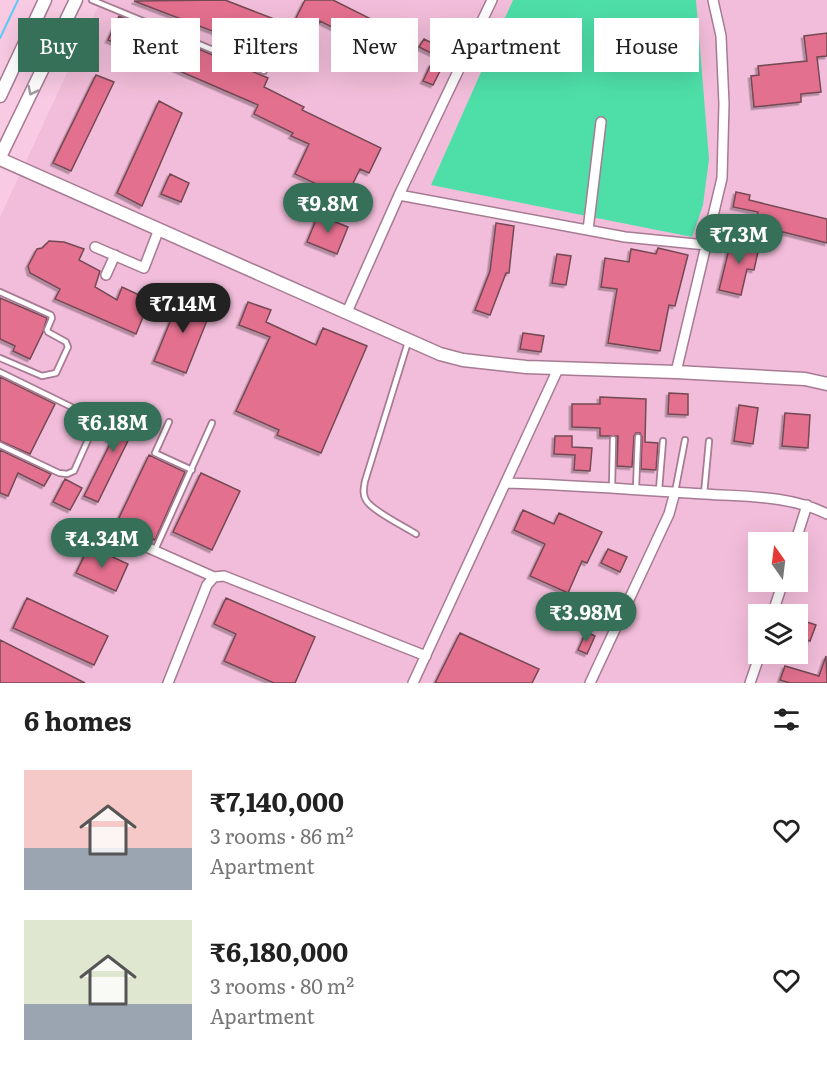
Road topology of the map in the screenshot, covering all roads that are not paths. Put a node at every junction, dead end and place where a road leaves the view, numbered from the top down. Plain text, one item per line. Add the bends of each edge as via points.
1 (45, 0) edge
2 (76, 0) edge
3 (92, 0) edge
4 (492, 0) edge
5 (713, 0) edge
6 (212, 50) edge
7 (0, 96) edge
8 (601, 122) dead end
9 (0, 158) edge
10 (399, 195) junction
11 (159, 229) junction
12 (588, 230) junction
13 (706, 245) junction
14 (95, 247) dead end
15 (115, 255) junction
16 (106, 275) dead end
17 (0, 292) edge
18 (347, 312) junction
19 (409, 339) junction
20 (0, 358) edge
21 (558, 369) junction
22 (0, 372) edge
23 (676, 372) junction
24 (827, 384) edge
25 (169, 422) dead end
26 (212, 423) dead end
27 (638, 437) dead end
28 (613, 439) dead end
29 (685, 440) dead end
30 (663, 441) dead end
31 (709, 441) dead end
32 (0, 445) edge
33 (192, 470) junction
34 (506, 483) junction
35 (612, 487) junction
36 (636, 488) junction
37 (659, 490) junction
38 (675, 492) junction
39 (704, 494) junction
40 (807, 505) junction
41 (827, 514) edge
42 (798, 532) edge
43 (115, 533) dead end
44 (416, 534) dead end
45 (155, 550) junction
46 (214, 577) junction
47 (426, 656) junction
48 (757, 664) edge
49 (168, 683) edge
50 (413, 683) edge
51 (590, 683) edge
52 (750, 683) edge

1 - 7 street
2 -> 9 street
3 - 6 lane
4 - 10 street
5 - 13 street via 721,36 722,178
8 - 12 street
9 - 11 street
10 - 12 street
10 - 18 street
11 - 15 street via 144,268
11 - 18 street
12 - 13 street
13 - 23 street
14 - 15 street
15 - 16 street
17 - 20 lane via 51,315 48,332 68,344 56,373 48,376
18 - 19 street
19 - 21 street via 463,360
19 - 44 lane via 363,492 371,506
21 - 23 street
21 - 34 street
22 - 32 lane via 92,417 95,424 74,471 67,474
23 - 24 street via 805,379
25 - 33 lane via 155,453
26 - 33 lane
27 - 36 lane
28 - 35 lane
29 - 38 lane
30 - 37 lane
31 - 39 lane
33 - 45 lane
34 - 35 street
34 - 47 street
35 - 36 street
36 - 37 street
37 - 38 street
38 - 39 street
38 - 51 street via 669,514
39 - 40 street
40 - 41 street
40 - 42 street
43 - 45 street
45 - 46 street
46 - 47 street via 224,576
46 - 49 street via 207,585
47 - 50 street
48 - 52 street

